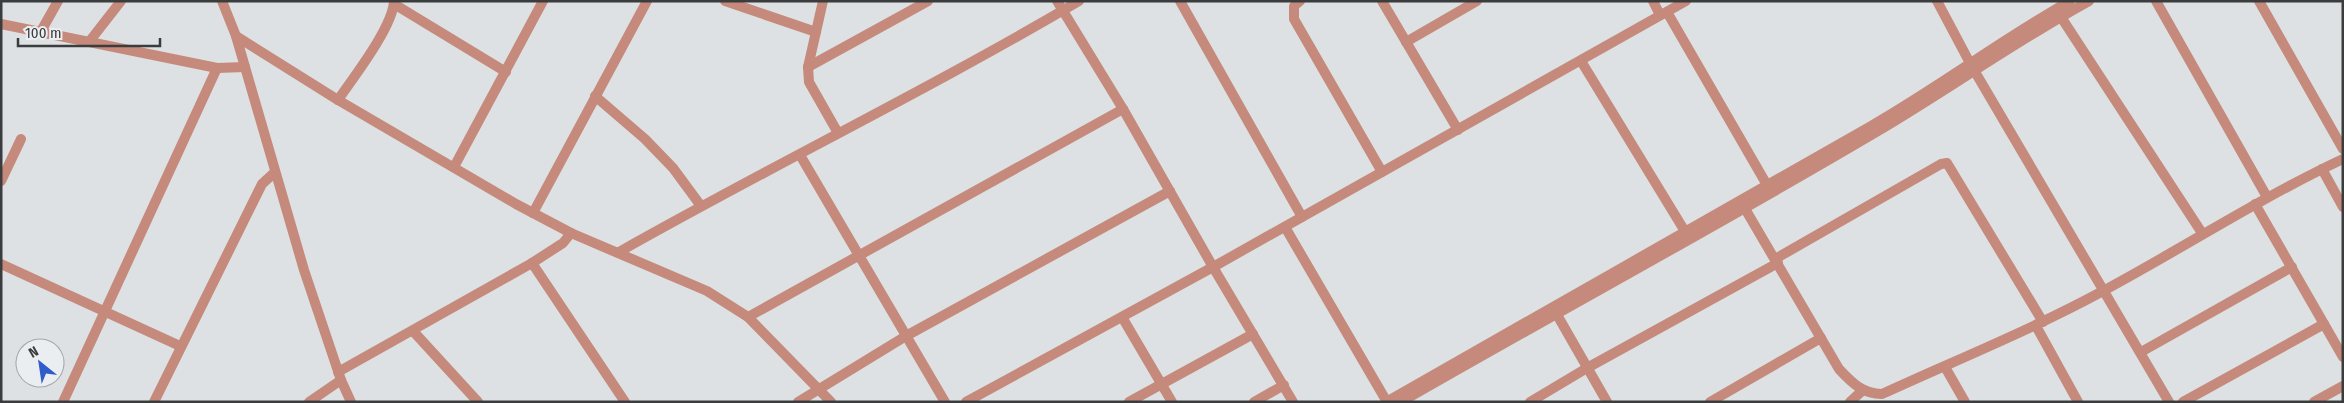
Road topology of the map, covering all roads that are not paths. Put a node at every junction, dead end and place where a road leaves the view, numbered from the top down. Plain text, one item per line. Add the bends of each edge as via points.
1 (58, 1) edge
2 (121, 1) edge
3 (222, 1) edge
4 (543, 1) edge
5 (647, 1) edge
6 (725, 1) edge
7 (823, 1) edge
8 (928, 1) edge
9 (1057, 1) edge
10 (1079, 1) edge
11 (1180, 1) edge
12 (1300, 1) edge
13 (1382, 1) edge
14 (1477, 1) edge
15 (1653, 1) edge
16 (1686, 1) edge
17 (1937, 1) edge
18 (2070, 1) edge
19 (2089, 1) edge
20 (2156, 1) edge
21 (2259, 1) edge
22 (394, 3) edge
23 (2055, 9) edge
24 (1063, 11) junction
25 (1664, 13) junction
26 (1, 24) edge
27 (816, 32) junction
28 (40, 33) junction
29 (236, 36) junction
30 (89, 42) junction
31 (1406, 42) junction
32 (1581, 61) junction
33 (245, 67) junction
34 (808, 67) junction
35 (217, 68) junction
36 (1973, 69) junction
37 (506, 72) junction
38 (595, 96) junction
39 (338, 100) junction
40 (1123, 109) junction
41 (1458, 130) junction
42 (838, 133) junction
43 (21, 139) dead end
44 (2343, 149) edge
45 (800, 155) junction
46 (2343, 159) edge
47 (454, 168) junction
48 (2322, 169) junction
49 (1382, 172) junction
50 (274, 173) junction
51 (1, 181) edge
52 (1767, 185) junction
53 (1170, 192) junction
54 (2267, 197) junction
55 (2256, 204) junction
56 (701, 206) junction
57 (1744, 207) junction
58 (2343, 207) edge
59 (533, 214) junction
60 (1302, 217) junction
61 (1285, 227) junction
62 (571, 233) junction
63 (2202, 233) junction
64 (1687, 235) junction
65 (619, 252) junction
66 (859, 256) junction
67 (1777, 261) junction
68 (1, 264) edge
69 (532, 264) junction
70 (1213, 267) junction
71 (2292, 267) junction
72 (2104, 290) junction
73 (106, 312) junction
74 (1556, 313) junction
75 (748, 317) junction
76 (1122, 317) junction
77 (2039, 324) junction
78 (2324, 324) junction
79 (413, 331) junction
80 (1253, 334) junction
81 (906, 336) junction
82 (1821, 338) junction
83 (180, 346) junction
84 (2141, 352) junction
85 (2343, 357) edge
86 (1945, 367) junction
87 (1587, 368) junction
88 (340, 376) junction
89 (1162, 384) junction
90 (1284, 385) junction
91 (2343, 386) edge
92 (818, 388) junction
93 (1863, 390) junction
94 (63, 402) edge
95 (154, 402) edge
96 (309, 402) edge
97 (351, 402) edge
98 (478, 402) edge
99 (625, 402) edge
100 (798, 402) edge
101 (831, 402) edge
102 (945, 402) edge
103 (966, 402) edge
104 (1129, 402) edge
105 (1172, 402) edge
106 (1254, 402) edge
107 (1293, 402) edge
108 (1387, 402) edge
109 (1401, 402) edge
110 (1530, 402) edge
111 (1607, 402) edge
112 (1710, 402) edge
113 (1850, 402) edge
114 (1965, 402) edge
115 (2078, 402) edge
116 (2169, 402) edge
117 (2183, 402) edge
118 (2314, 402) edge

1 - 28 street
2 - 30 street
3 - 29 street
4 - 37 street
5 - 38 street
6 - 27 street
7 - 27 street
8 - 34 street
9 - 24 street
10 - 24 street
11 - 60 street
12 - 49 street via 1294,6 1294,20
13 - 31 street
14 - 31 street
15 - 25 street
16 - 25 street
17 - 36 street
18 - 23 street
19 - 23 street
20 - 54 street
21 - 44 street
22 - 37 street
22 - 39 street via 380,36
23 - 36 street via 2002,52
23 - 63 street
24 - 40 street
24 - 42 street
25 - 32 street
25 - 52 street
26 - 28 street
27 - 34 street
28 - 30 street
29 - 33 street
29 - 39 street
30 - 35 street
31 - 41 street
32 - 41 street
32 - 64 street
33 - 35 street
33 - 50 street
34 - 42 street via 809,82
35 - 73 street
36 - 52 street
36 - 57 street via 1877,132
36 - 72 street
37 - 47 street
38 - 56 street via 673,168
38 - 59 street
39 - 47 street
40 - 53 street
40 - 66 street
41 - 49 street
42 - 45 street
43 - 51 street
45 - 56 street
45 - 66 street
46 - 48 street
47 - 59 street
48 - 54 street
48 - 58 street
49 - 60 street
50 - 83 street via 262,184
50 - 88 street
52 - 64 street
53 - 70 street
53 - 81 street
54 - 55 street
55 - 63 street
55 - 71 street
56 - 65 street
57 - 64 street
57 - 67 street
59 - 62 street
60 - 61 street
61 - 70 street
61 - 108 street
62 - 65 street
62 - 69 street via 563,243
63 - 72 street
64 - 74 street
64 - 108 street
65 - 75 street via 706,291
66 - 75 street
66 - 81 street
67 - 77 street via 1947,163
67 - 82 street
67 - 87 street
68 - 73 street
69 - 79 street
69 - 99 street
70 - 76 street
70 - 80 street
71 - 78 street
71 - 84 street
72 - 77 street
72 - 84 street
73 - 83 street
73 - 94 street
74 - 87 street
74 - 109 street
75 - 92 street
76 - 89 street
76 - 103 street
77 - 86 street
77 - 115 street
78 - 85 street
78 - 117 street
79 - 88 street
79 - 98 street
80 - 89 street
80 - 90 street
81 - 92 street
81 - 102 street
82 - 93 street via 1840,369
82 - 112 street
83 - 95 street
84 - 116 street
86 - 93 street via 1882,394
86 - 114 street
87 - 110 street
87 - 111 street
88 - 96 street
88 - 97 street
89 - 104 street
89 - 105 street
90 - 106 street
90 - 107 street
91 - 118 street
92 - 100 street
92 - 101 street
93 - 113 street

